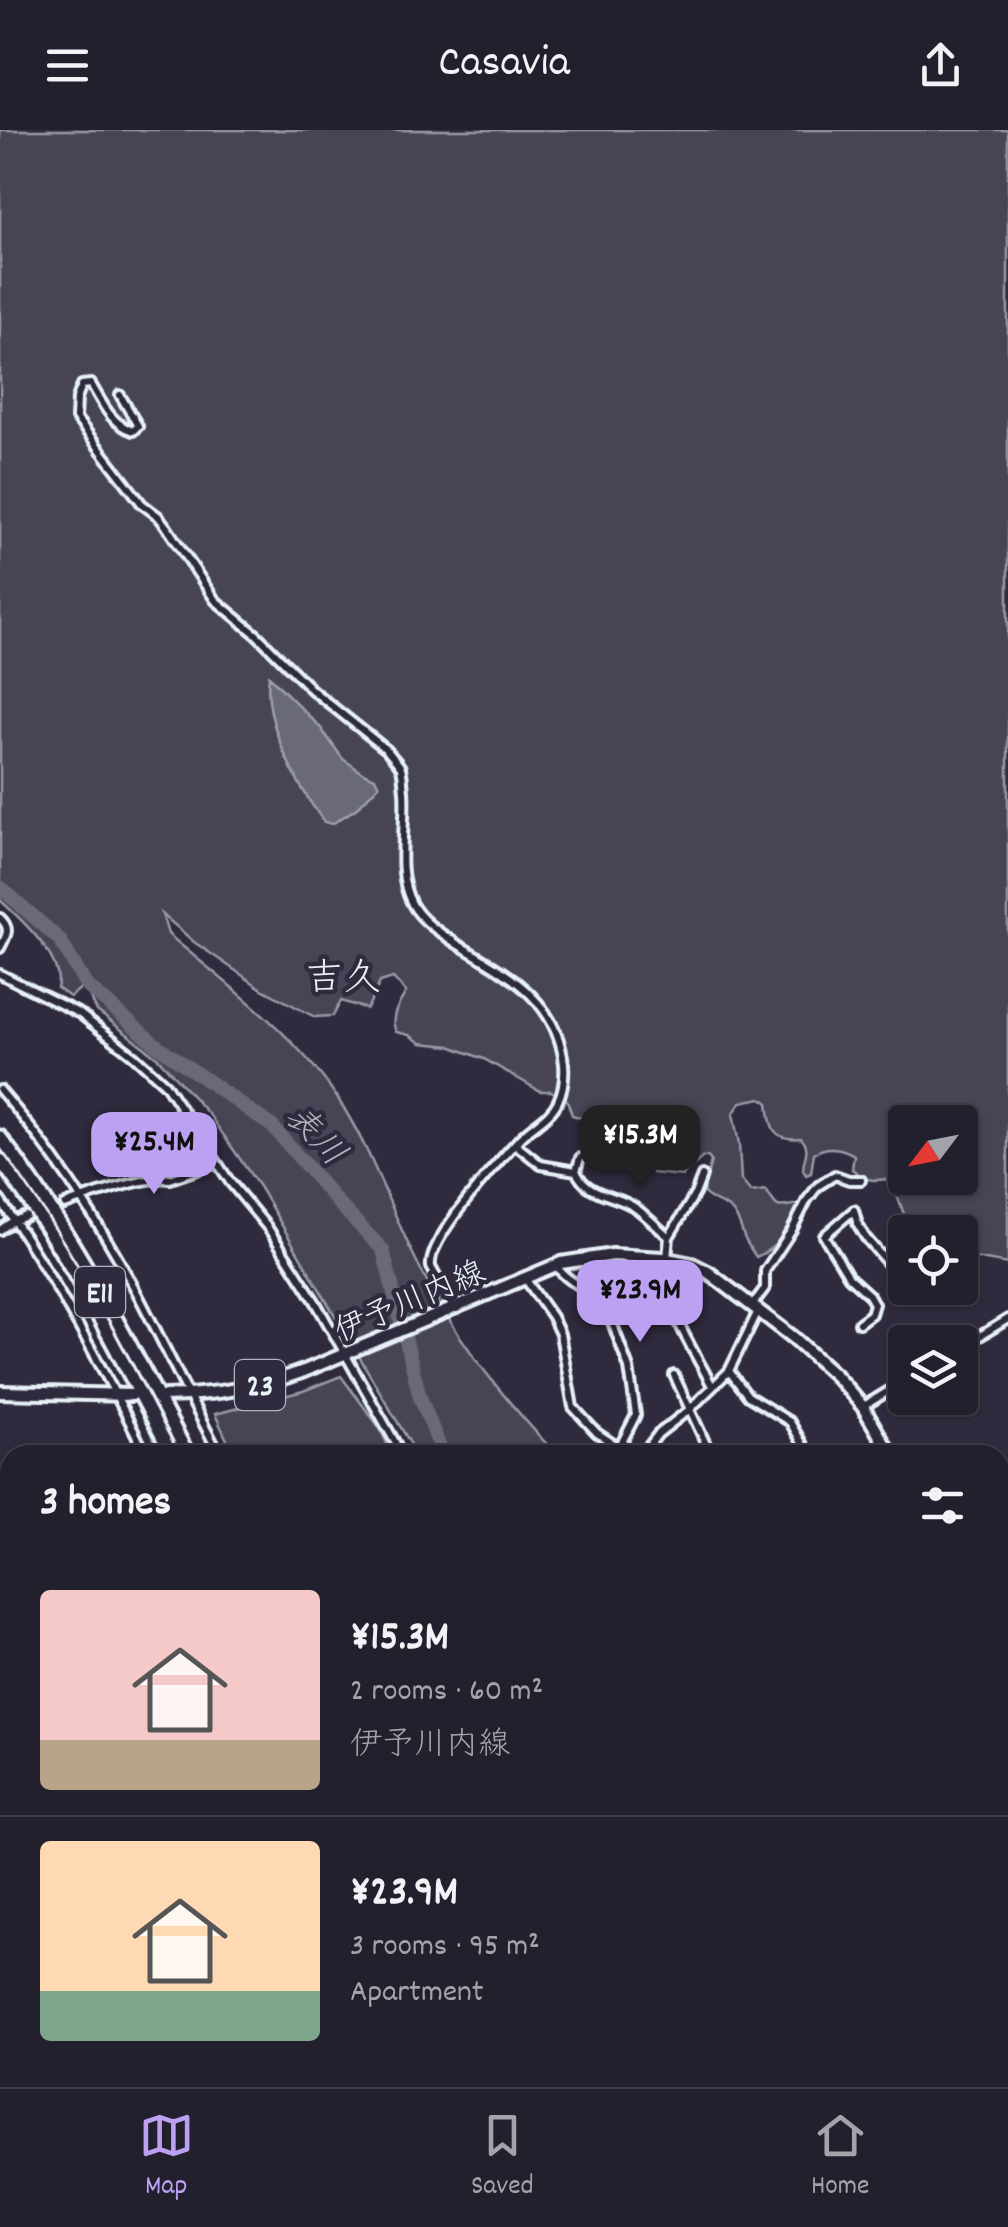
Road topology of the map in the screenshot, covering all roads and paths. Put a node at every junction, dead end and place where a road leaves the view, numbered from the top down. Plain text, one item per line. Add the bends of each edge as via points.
1 (120, 395) dead end
2 (0, 918) edge
3 (0, 948) edge
4 (0, 974) edge
5 (0, 1090) edge
6 (0, 1137) edge
7 (515, 1144) junction
8 (580, 1158) dead end
9 (0, 1160) edge
10 (218, 1163) junction
11 (576, 1171) junction
12 (702, 1176) dead end
13 (862, 1180) dead end
14 (80, 1199) junction
15 (0, 1200) edge
16 (65, 1204) dead end
17 (26, 1216) dead end
18 (15, 1220) junction
19 (0, 1230) edge
20 (669, 1237) junction
21 (664, 1258) junction
22 (888, 1264) edge
23 (556, 1265) junction
24 (524, 1277) junction
25 (756, 1307) junction
26 (451, 1310) junction
27 (1008, 1319) edge
28 (859, 1324) dead end
29 (978, 1337) edge
30 (348, 1354) junction
31 (729, 1371) junction
32 (674, 1374) dead end
33 (712, 1386) junction
34 (0, 1392) edge
35 (888, 1392) edge
36 (116, 1394) junction
37 (132, 1395) dead end
38 (187, 1395) junction
39 (165, 1396) dead end
40 (863, 1407) junction
41 (690, 1409) junction
42 (141, 1445) edge
43 (167, 1445) edge
44 (183, 1445) edge
45 (214, 1445) edge
46 (396, 1445) edge
47 (614, 1445) edge
48 (620, 1445) edge
49 (650, 1445) edge
50 (706, 1445) edge
51 (803, 1445) edge
52 (884, 1445) edge

1 - 7 street via 138,426 133,431 109,415 91,384 82,385 76,398 76,418 166,526 215,600 402,770 403,869 417,912 542,1004 560,1046 563,1085 548,1116
2 - 3 street via 8,931
4 - 10 street via 80,1014 149,1068
5 - 14 street
6 - 44 highway, E11 via 92,1277
7 - 11 street via 541,1165
7 - 26 street via 433,1250 431,1268
8 - 11 street
9 - 43 highway, E11 via 90,1301
10 - 14 street
10 - 30 street
11 - 20 street via 598,1194 634,1207
12 - 20 street
13 - 25 street via 835,1175 813,1192 765,1270
14 - 16 street
14 - 38 street via 134,1286
15 - 18 street
17 - 18 street
18 - 19 street
18 - 36 street
20 - 21 street
21 - 23 main road, 伊予川内線 / 23 via 614,1256
21 - 25 main road, 伊予川内線 / 23 via 700,1268
21 - 33 street via 672,1305
22 - 28 street via 854,1210 824,1236 874,1304
23 - 24 main road, 伊予川内線 / 23
23 - 48 street via 603,1298 619,1338 636,1415
24 - 26 main road, 伊予川内線 / 23
24 - 47 street via 558,1327 574,1407
25 - 31 street
25 - 40 main road, 伊予川内線 / 23
26 - 30 main road, 伊予川内線 / 23
27 - 29 street
30 - 38 main road, 伊予川内線 / 23 via 269,1383
30 - 46 street
31 - 33 street
31 - 51 street via 748,1396 790,1422
32 - 41 street
33 - 41 street
34 - 36 main road
35 - 40 street
36 - 37 main road
36 - 42 street
38 - 39 main road, 伊予川内線 / 23
38 - 45 street
40 - 52 main road, 伊予川内線 / 23
41 - 49 street
41 - 50 street

